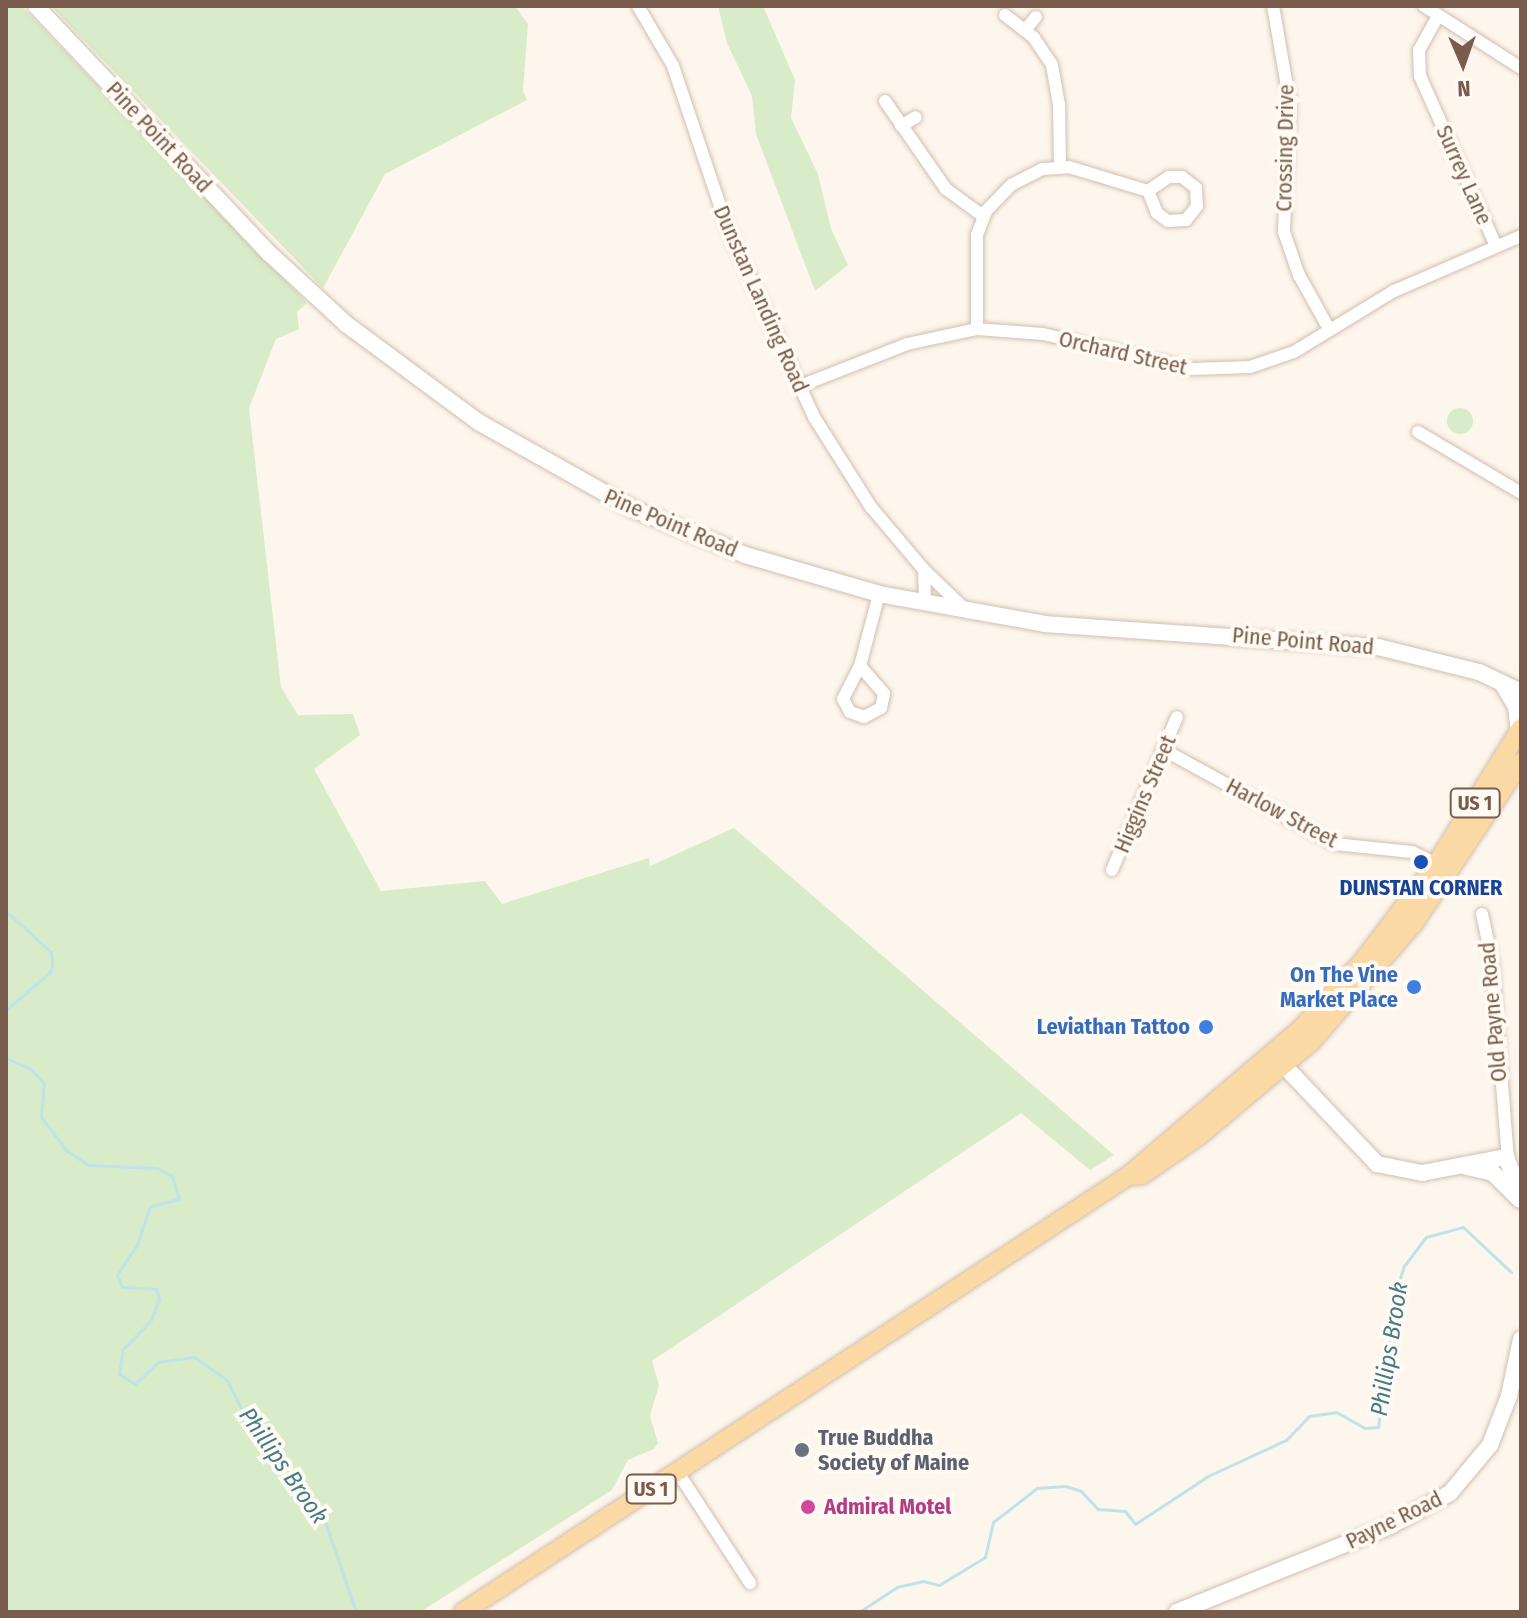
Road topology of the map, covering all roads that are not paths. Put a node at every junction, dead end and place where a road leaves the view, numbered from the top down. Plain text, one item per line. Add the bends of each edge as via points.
1 (36, 6) edge
2 (638, 6) edge
3 (1273, 6) edge
4 (1424, 6) edge
5 (1005, 15) dead end
6 (1438, 16) junction
7 (1036, 17) dead end
8 (1025, 30) junction
9 (1521, 68) edge
10 (885, 101) dead end
11 (916, 117) dead end
12 (901, 126) junction
13 (1060, 167) junction
14 (1148, 191) dead end
15 (983, 216) junction
16 (1521, 236) edge
17 (1496, 246) junction
18 (977, 329) junction
19 (1329, 329) junction
20 (800, 386) junction
21 (1418, 432) dead end
22 (1521, 493) edge
23 (924, 570) junction
24 (879, 594) junction
25 (925, 604) junction
26 (968, 612) junction
27 (860, 666) dead end
28 (1479, 672) junction
29 (1521, 682) edge
30 (1503, 685) junction
31 (1521, 692) edge
32 (1177, 717) dead end
33 (1520, 730) edge
34 (1166, 751) junction
35 (1521, 762) edge
36 (1112, 870) dead end
37 (1440, 873) junction
38 (1482, 914) dead end
39 (1279, 1060) junction
40 (1508, 1158) junction
41 (1462, 1167) junction
42 (1521, 1195) edge
43 (1521, 1202) edge
44 (1521, 1339) edge
45 (677, 1471) junction
46 (750, 1583) dead end
47 (463, 1612) edge
48 (1177, 1612) edge

1 - 24 main road, Pine Point Road via 288,272 441,397 536,458 633,509 745,555
2 - 20 street, Dunstan Landing Road via 673,66 717,201
3 - 19 street, Crossing Drive via 1290,90 1284,232 1303,286
4 - 6 street
5 - 8 street
6 - 9 street
6 - 17 street, Surrey Lane via 1419,50 1420,76
7 - 8 street
8 - 13 street via 1046,53 1055,76
10 - 12 street
11 - 12 street
12 - 15 street via 946,189
13 - 14 street via 1094,172
13 - 15 street via 1019,179
15 - 18 street via 975,247
16 - 17 street, Orchard Street
17 - 19 street, Orchard Street via 1394,291
18 - 19 street, Orchard Street via 1043,334 1215,371 1285,357
18 - 20 street, Orchard Street via 907,344
20 - 23 street, Dunstan Landing Road via 847,473
21 - 22 street
23 - 25 street
23 - 26 street, Dunstan Landing Road
24 - 25 main road, Pine Point Road
24 - 27 street
25 - 26 main road, Pine Point Road
26 - 28 main road, Pine Point Road via 1059,625 1350,643
28 - 29 main road, Pine Point Road via 1487,669
28 - 30 main road, Pine Point Road
30 - 31 main road, Pine Point Road
30 - 33 main road via 1516,707
32 - 34 street, Higgins Street
33 - 37 main road, US 1
34 - 36 street, Higgins Street
34 - 37 street, Harlow Street via 1335,844 1428,856
35 - 37 main road, US 1
37 - 39 main road, US 1 via 1379,968
38 - 40 street, Old Payne Road via 1492,960
39 - 41 main road via 1377,1164 1415,1173
39 - 45 main road, US 1 via 1189,1143 1142,1175 1128,1176
40 - 41 main road
40 - 42 main road
41 - 43 main road via 1493,1173
44 - 48 main road, Payne Road via 1509,1396 1490,1445 1450,1493 1390,1526
45 - 46 street
45 - 47 main road, US 1

